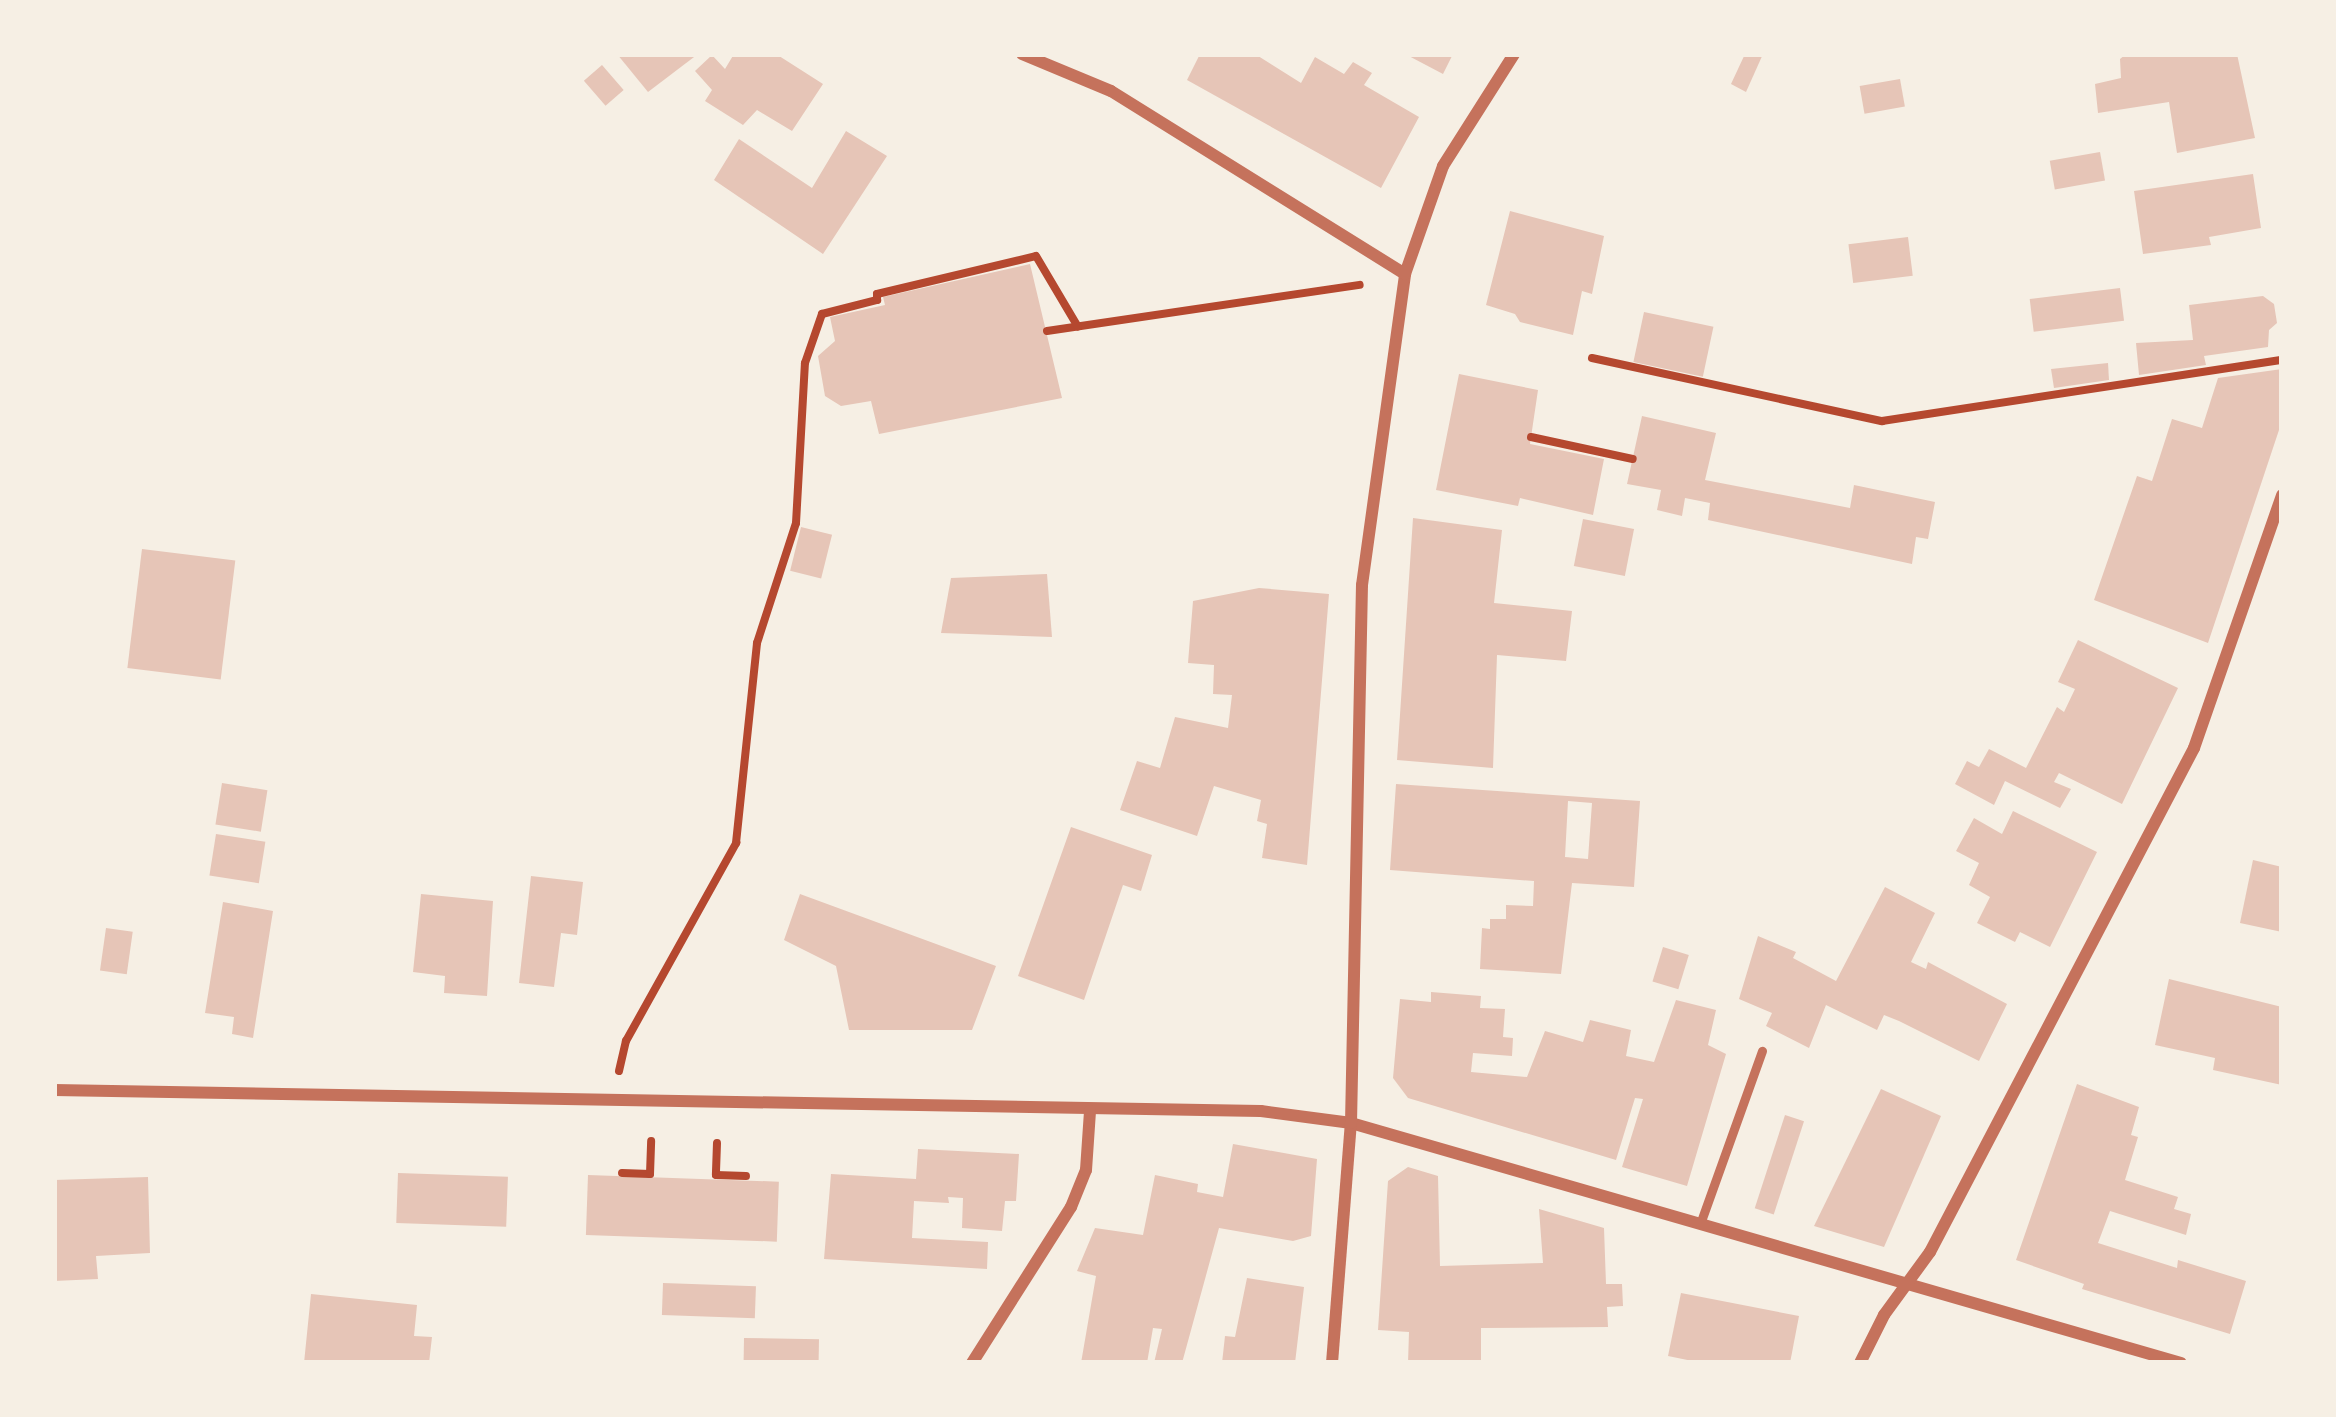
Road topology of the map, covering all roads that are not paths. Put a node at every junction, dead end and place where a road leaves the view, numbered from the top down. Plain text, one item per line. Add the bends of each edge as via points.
1 (1022, 54) edge
2 (1514, 54) edge
3 (1406, 276) junction
4 (2282, 495) edge
5 (1762, 1051) dead end
6 (54, 1090) edge
7 (1090, 1111) junction
8 (1352, 1123) junction
9 (1700, 1224) junction
10 (1905, 1284) junction
11 (972, 1363) edge
12 (1332, 1363) edge
13 (1860, 1363) edge
14 (2181, 1363) edge

1 - 3 street via 1111,91
2 - 3 street via 1443,166
3 - 8 street via 1362,585
4 - 10 street via 2194,748 1930,1252
5 - 9 lane
6 - 7 street
7 - 8 street via 1261,1111
7 - 11 street via 1086,1170 1071,1207
8 - 9 street
8 - 12 street
9 - 10 street
10 - 13 street
10 - 14 street

